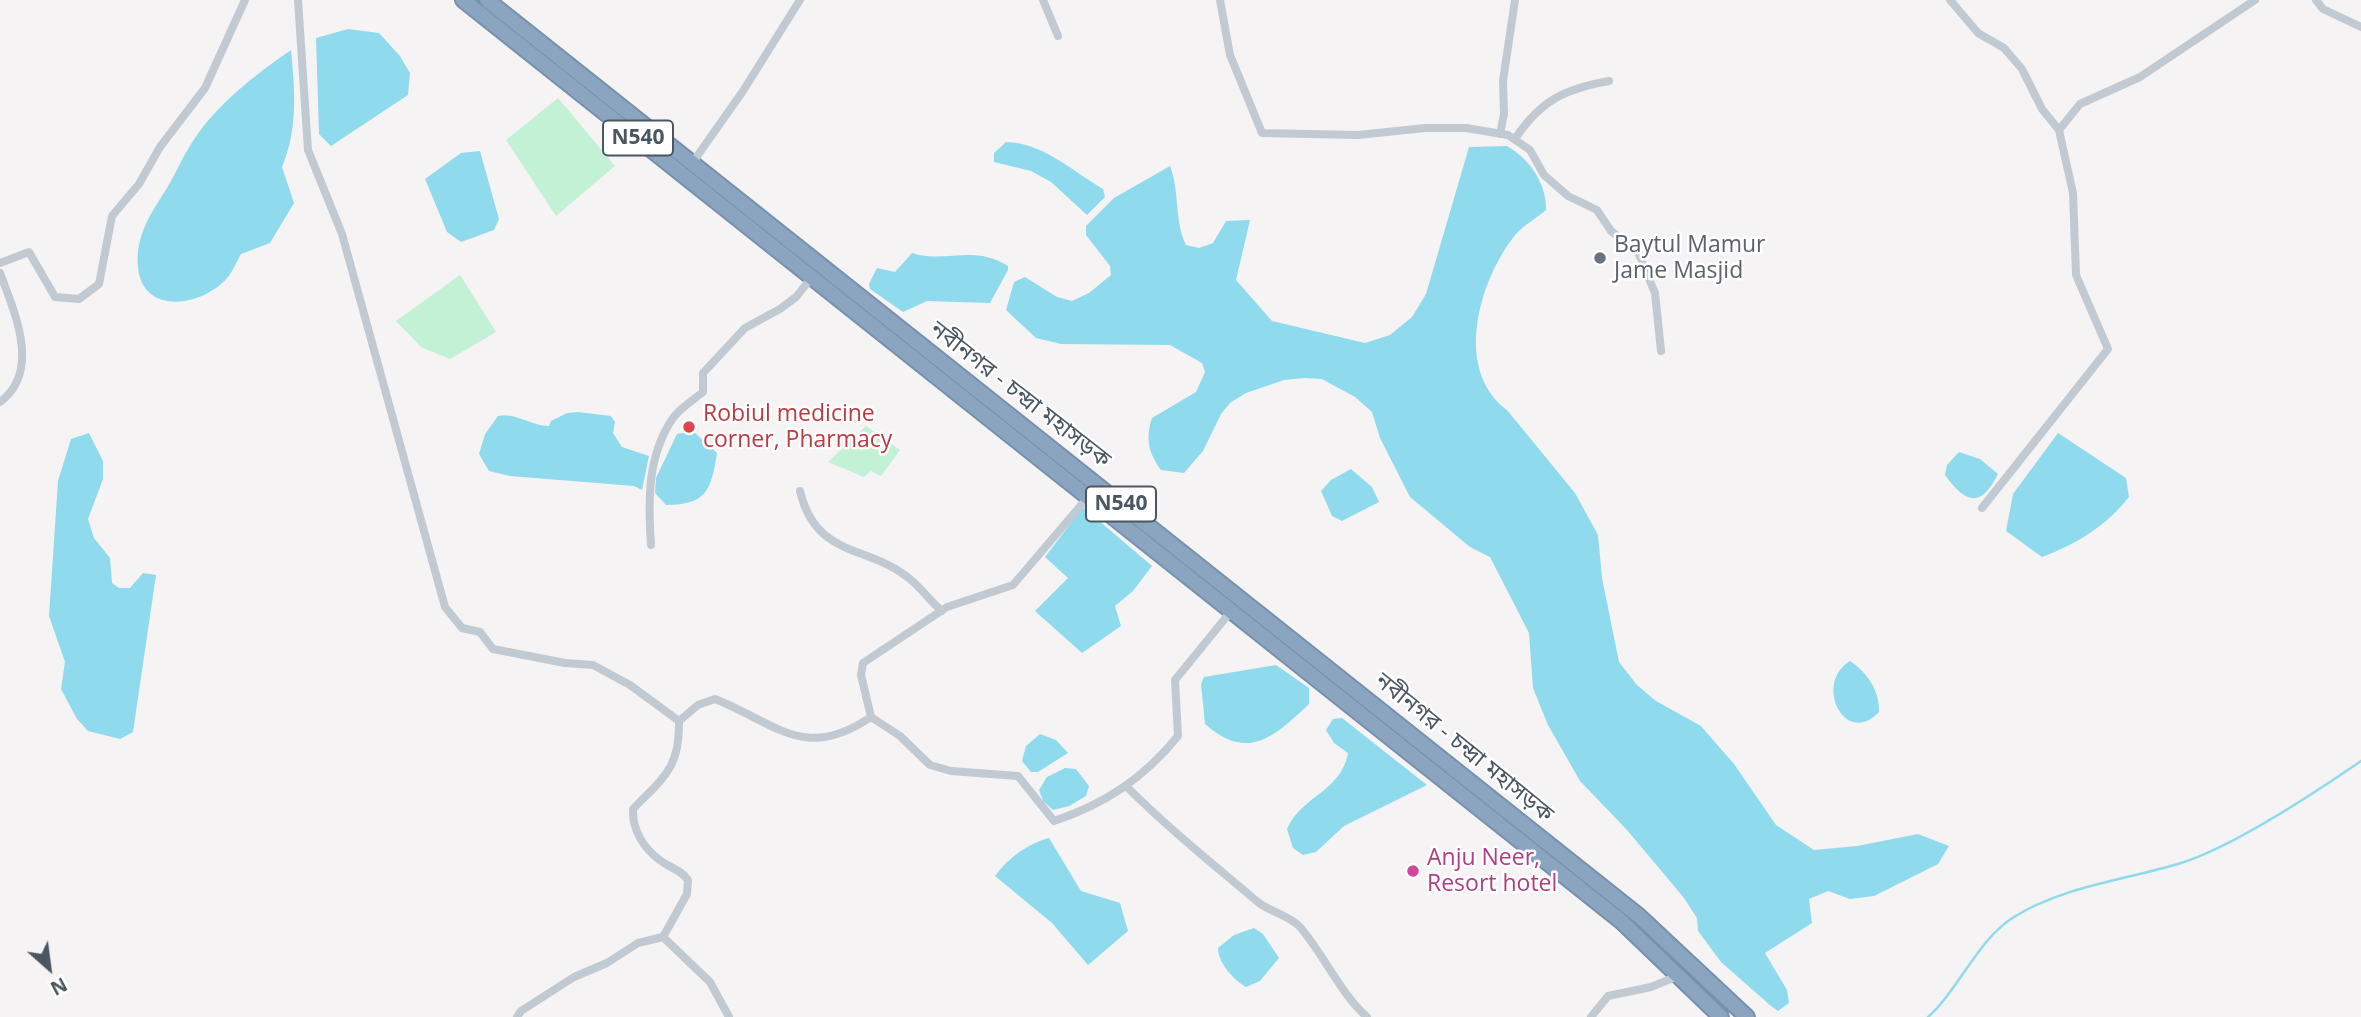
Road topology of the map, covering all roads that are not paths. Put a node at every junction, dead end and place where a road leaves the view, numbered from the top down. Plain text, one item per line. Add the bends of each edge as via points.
1 (245, 0) edge
2 (298, 0) edge
3 (463, 0) edge
4 (487, 0) edge
5 (800, 0) edge
6 (1043, 0) edge
7 (1220, 0) edge
8 (1515, 0) edge
9 (1950, 0) edge
10 (2255, 0) edge
11 (2316, 0) edge
12 (2361, 27) edge
13 (1058, 36) dead end
14 (1609, 81) dead end
15 (2059, 130) junction
16 (1500, 134) junction
17 (1514, 139) junction
18 (693, 162) junction
19 (0, 263) edge
20 (0, 273) edge
21 (812, 276) junction
22 (1661, 351) dead end
23 (0, 402) edge
24 (800, 491) dead end
25 (1088, 497) junction
26 (1982, 508) dead end
27 (651, 545) dead end
28 (1231, 610) junction
29 (942, 611) junction
30 (871, 716) junction
31 (680, 721) junction
32 (1126, 786) junction
33 (663, 937) junction
34 (1678, 976) junction
35 (517, 1017) edge
36 (729, 1017) edge
37 (1367, 1017) edge
38 (1591, 1017) edge
39 (1721, 1017) edge
40 (1747, 1017) edge

1 - 19 street via 205,88 112,216 99,284 79,299 55,297 29,252
2 - 31 street via 308,150 342,234 445,607 462,628 480,632 493,649 593,665
3 - 21 highway, নবীনগর - চন্দ্রা মহাসড়ক / N540
4 - 18 highway, নবীনগর - চন্দ্রা মহাসড়ক / N540
5 - 18 street
6 - 13 street
7 - 16 street via 1230,55 1262,133 1359,135 1466,128
8 - 16 street
9 - 15 street via 1978,33 2004,48 2022,69 2042,109
10 - 15 street via 2140,77 2080,104
11 - 12 street via 2323,9
14 - 17 street via 1578,88 1542,105
15 - 26 street via 2073,193 2076,275 2108,349
16 - 17 street
17 - 22 street via 1530,150 1552,182 1568,196 1598,210 1611,231 1638,252 1655,293
18 - 40 highway, নবীনগর - চন্দ্রা মহাসড়ক / N540 via 1639,916
20 - 23 street via 23,333 18,376 12,393
21 - 25 highway, নবীনগর - চন্দ্রা মহাসড়ক / N540
21 - 27 street via 796,297 745,328 703,373 703,393 674,416 651,471
24 - 29 street via 806,515 828,538 911,579
25 - 28 highway, নবীনগর - চন্দ্রা মহাসড়ক / N540
25 - 29 street via 1013,585
28 - 32 street via 1175,680 1178,736
28 - 34 highway, নবীনগর - চন্দ্রা মহাসড়ক / N540 via 1622,922
29 - 30 street via 863,663 861,675
30 - 31 street via 856,727 804,739 715,699 698,705
30 - 32 street via 930,765 1018,776 1054,821 1087,810
31 - 33 street via 679,754 633,809 632,823 641,841 662,861 681,870 690,886
32 - 37 street via 1172,832 1261,905 1299,925 1353,1005
33 - 35 street via 638,943 574,977
33 - 36 street via 710,982
34 - 38 street via 1608,996
34 - 39 highway, নবীনগর - চন্দ্রা মহাসড়ক / N540

